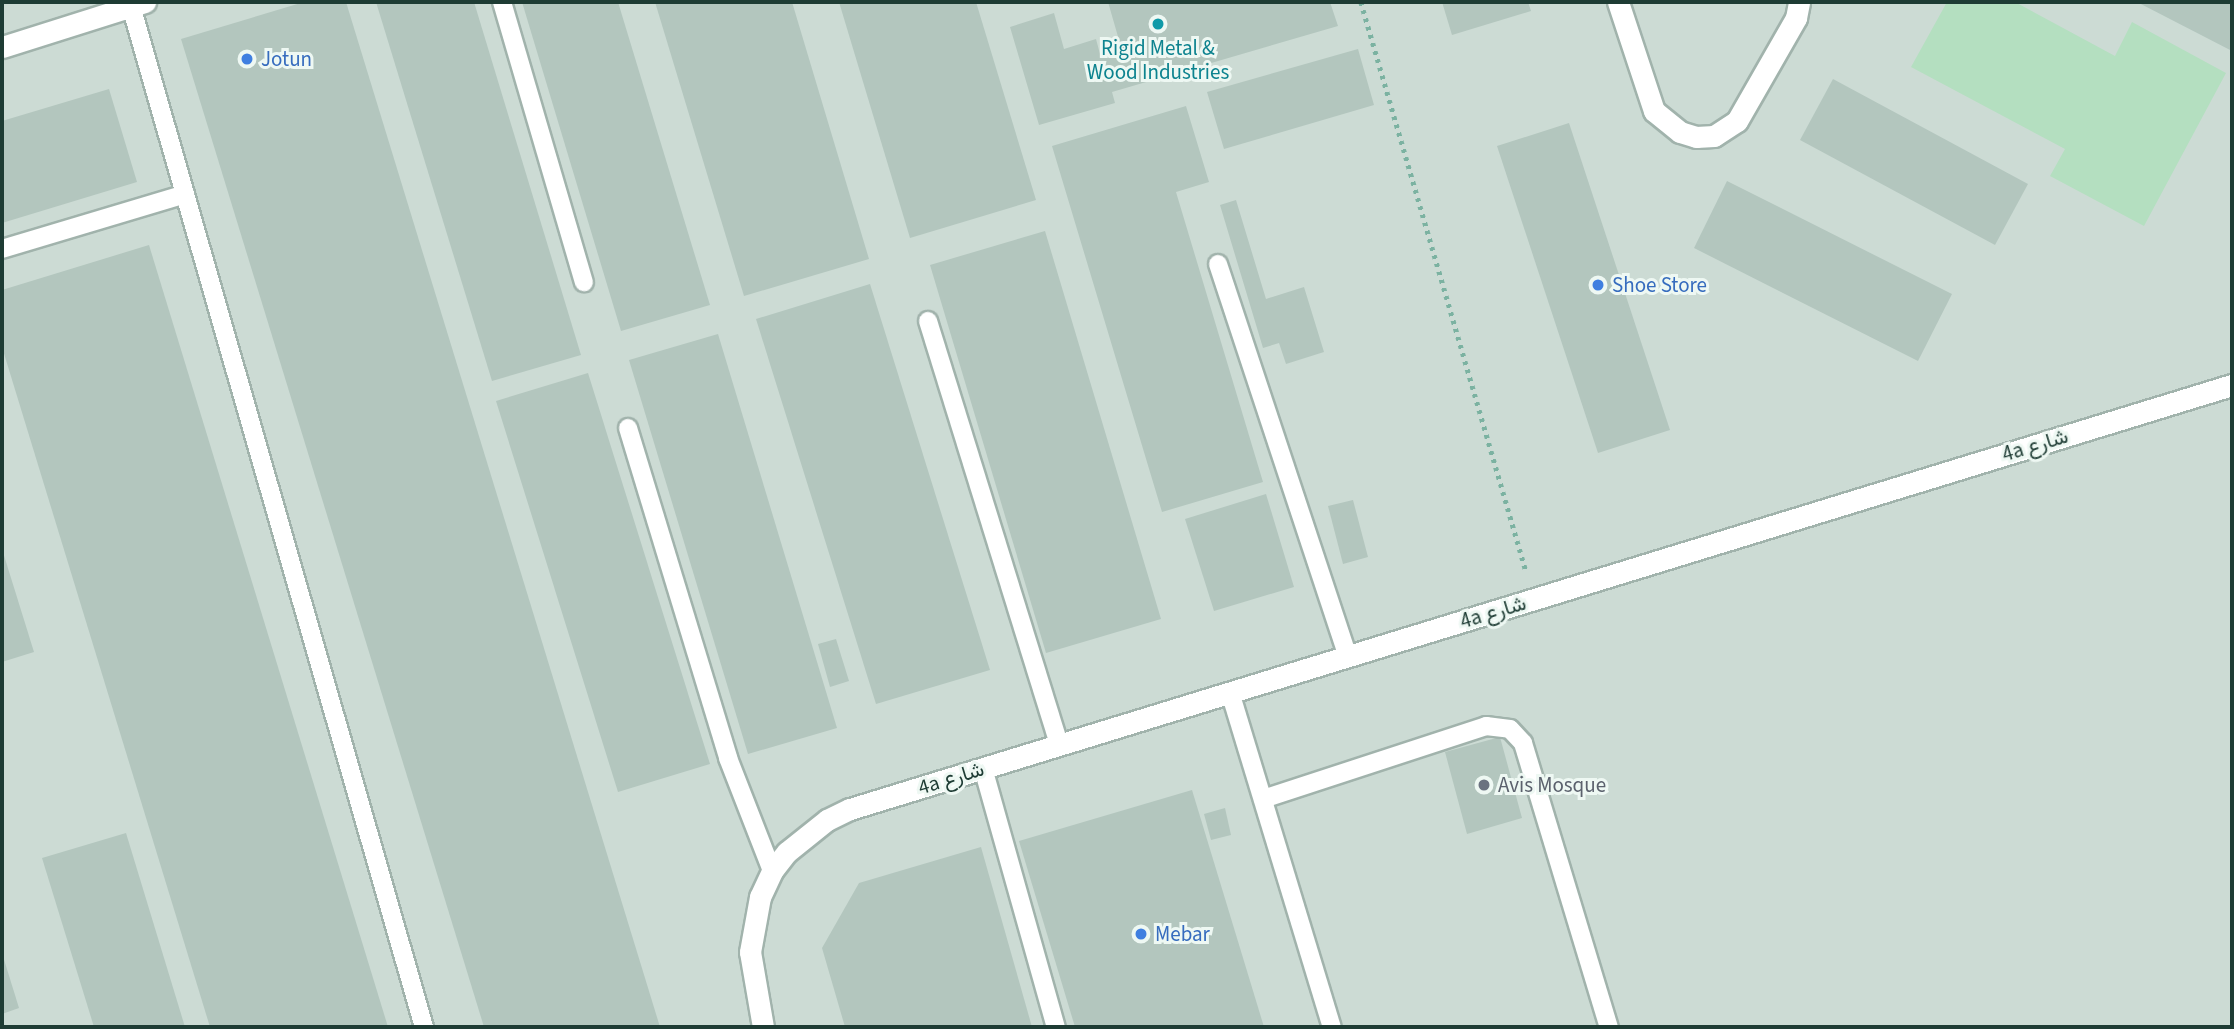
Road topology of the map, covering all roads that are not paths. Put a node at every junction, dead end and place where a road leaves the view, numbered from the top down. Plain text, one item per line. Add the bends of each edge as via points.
1 (502, 2) edge
2 (1618, 2) edge
3 (1800, 2) edge
4 (138, 4) edge
5 (2, 47) edge
6 (185, 194) junction
7 (2, 249) edge
8 (1218, 264) dead end
9 (584, 282) dead end
10 (928, 321) dead end
11 (2232, 385) edge
12 (628, 428) dead end
13 (1348, 656) junction
14 (1230, 692) junction
15 (1059, 744) junction
16 (983, 768) junction
17 (1263, 799) junction
18 (772, 871) junction
19 (424, 1027) edge
20 (763, 1027) edge
21 (1056, 1027) edge
22 (1332, 1027) edge
23 (1609, 1027) edge

1 - 9 lane
2 - 3 street via 1654,111 1673,128 1696,136 1714,136 1737,121 1796,18
4 - 5 street
4 - 6 lane
6 - 7 lane
6 - 19 lane
8 - 13 lane
10 - 15 lane
11 - 13 street, 4a شارع
12 - 18 lane via 728,758
13 - 14 street, 4a شارع
14 - 15 street, 4a شارع
14 - 17 lane
15 - 16 street, 4a شارع
16 - 18 street, 4a شارع via 850,808 805,835
16 - 21 lane
17 - 22 lane
17 - 23 lane via 1486,726 1510,729 1523,743
18 - 20 street via 760,897 750,952

